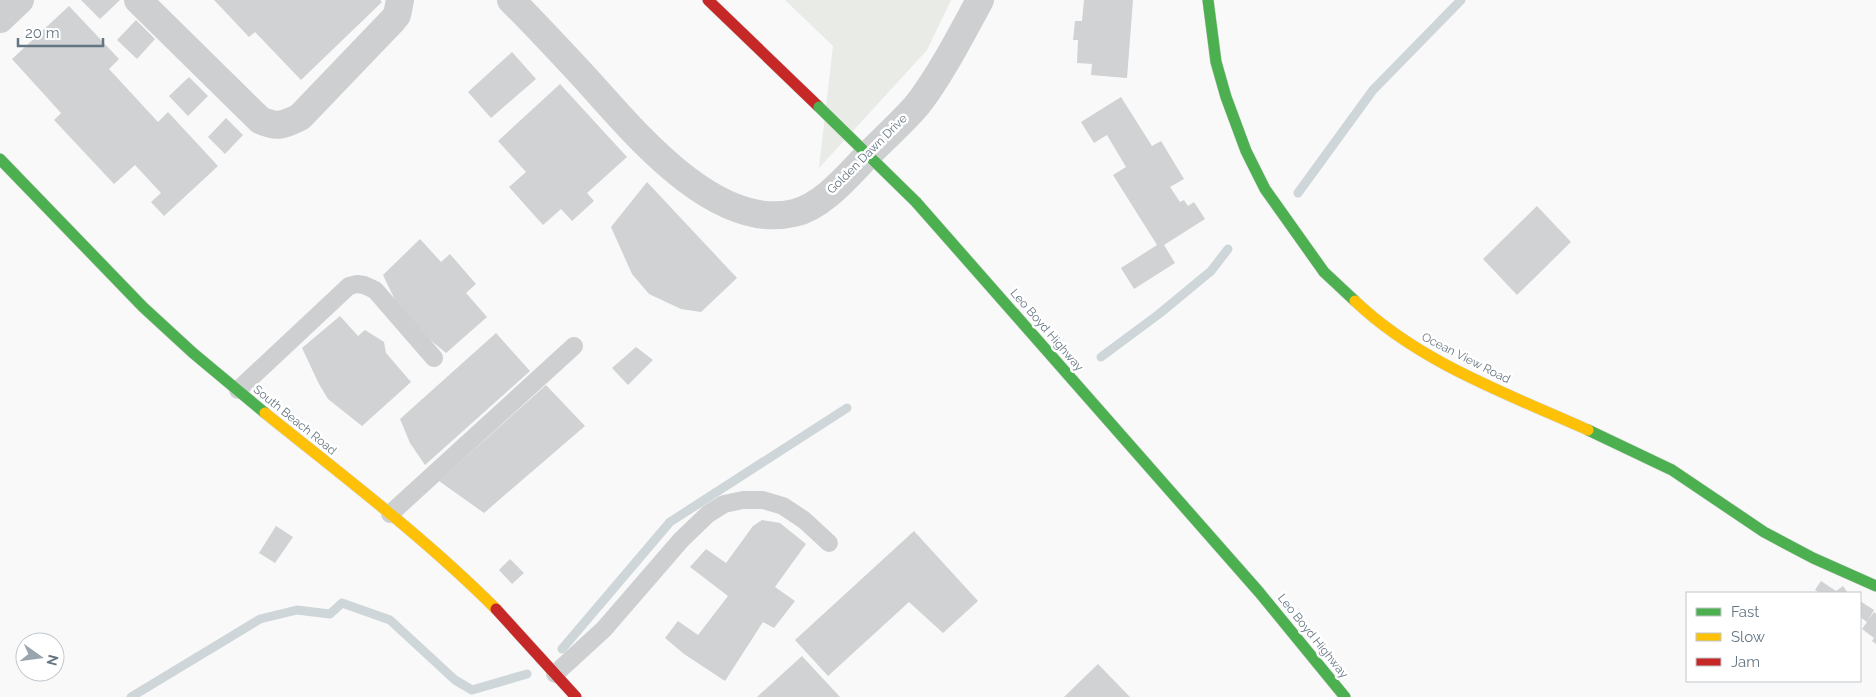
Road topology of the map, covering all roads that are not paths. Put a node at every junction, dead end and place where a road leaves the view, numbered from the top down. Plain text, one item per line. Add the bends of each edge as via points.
1 (20, 0) edge
2 (138, 0) edge
3 (400, 0) edge
4 (512, 0) edge
5 (708, 0) edge
6 (980, 0) edge
7 (1208, 0) edge
8 (0, 19) edge
9 (0, 159) edge
10 (574, 346) dead end
11 (434, 358) dead end
12 (238, 390) junction
13 (390, 514) junction
14 (829, 543) dead end
15 (1876, 586) edge
16 (556, 674) junction
17 (576, 697) edge
18 (1345, 697) edge

1 - 8 street
2 - 3 street via 260,120 285,125 300,117 393,20
4 - 6 street, Golden Dawn Drive via 631,130 674,170 712,197 742,210 771,215 795,213 819,202 850,174 918,104
5 - 18 street, Leo Boyd Highway, bridge via 916,202 1259,592
7 - 15 street, Ocean View Road via 1216,62 1246,151 1265,189 1324,272 1360,307 1410,344 1458,372 1672,470 1764,532
9 - 12 street, South Beach Road via 108,271
10 - 13 lane
11 - 12 lane via 375,290 357,284 349,286
12 - 13 street, South Beach Road
13 - 16 street, South Beach Road via 469,583
14 - 16 lane via 783,506 763,500 724,504 708,514 682,540 604,629
16 - 17 street, South Beach Road

